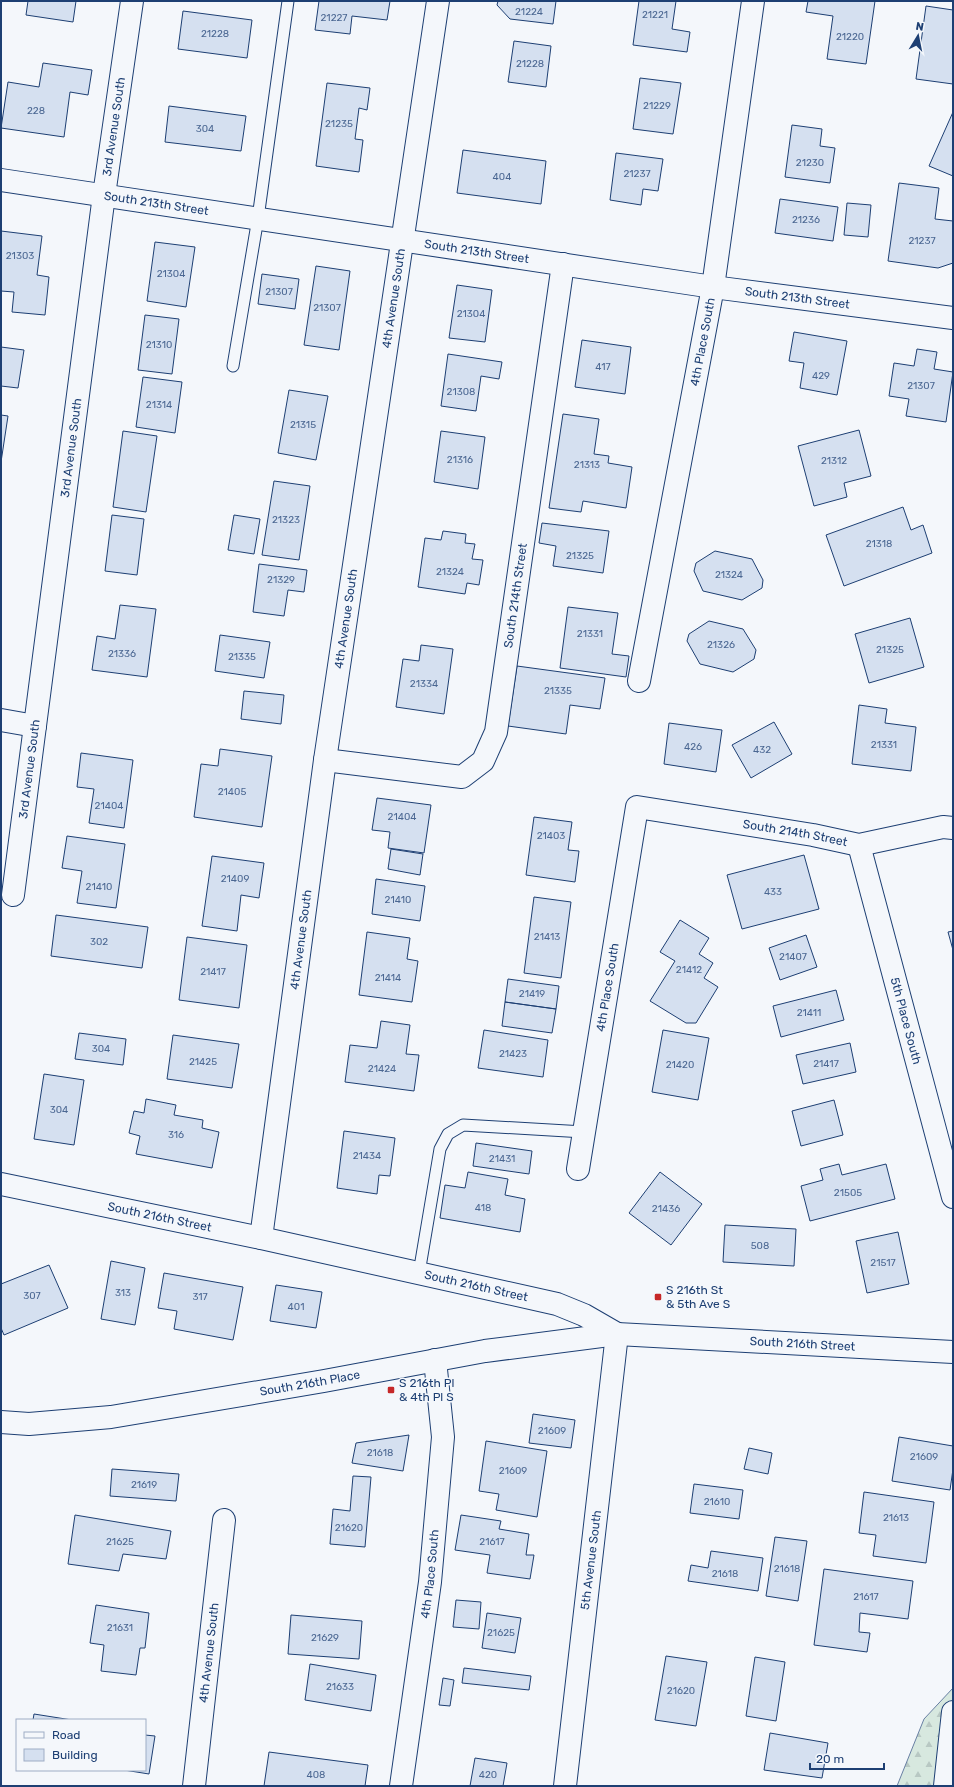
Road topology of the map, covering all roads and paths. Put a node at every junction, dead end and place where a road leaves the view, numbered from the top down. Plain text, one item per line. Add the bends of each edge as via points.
1 (132, 1) edge
2 (288, 1) edge
3 (438, 1) edge
4 (754, 1) edge
5 (1, 180) edge
6 (104, 195) junction
7 (258, 218) junction
8 (403, 240) junction
9 (563, 264) junction
10 (713, 287) junction
11 (953, 318) edge
12 (233, 366) dead end
13 (639, 681) dead end
14 (1, 720) edge
15 (35, 726) junction
16 (325, 760) junction
17 (637, 807) joint
18 (950, 822) edge
19 (859, 845) junction
20 (13, 895) dead end
21 (584, 1132) junction
22 (578, 1169) dead end
23 (1, 1184) edge
24 (953, 1197) edge
25 (261, 1238) junction
26 (419, 1273) junction
27 (617, 1334) junction
28 (953, 1352) edge
29 (435, 1360) junction
30 (1, 1422) edge
31 (224, 1520) dead end
32 (953, 1712) edge
33 (194, 1786) edge
34 (401, 1786) edge
35 (565, 1786) edge
36 (945, 1786) edge

1 - 6 street, 3rd Avenue South
2 - 7 lane
3 - 8 street, 4th Avenue South
4 - 10 street, 4th Place South
5 - 6 street, South 213th Street
6 - 7 street, South 213th Street
6 - 15 street, 3rd Avenue South
7 - 8 street, South 213th Street
7 - 12 lane
8 - 9 street, South 213th Street
8 - 16 street, 4th Avenue South
9 - 10 street, South 213th Street
9 - 16 street, South 214th Street via 496,732 483,761 462,778
10 - 11 street, South 213th Street
10 - 13 street, 4th Place South
14 - 15 street
15 - 20 street, 3rd Avenue South
16 - 25 street, 4th Avenue South
17 - 19 street, South 214th Street via 813,835
17 - 21 street, 4th Place South
18 - 19 street, South 214th Street
19 - 24 street, 5th Place South
21 - 22 street, 4th Place South
21 - 26 lane via 463,1125 448,1134 440,1149
23 - 25 street, South 216th Street
25 - 26 street, South 216th Street
26 - 27 street, South 216th Street via 557,1304 584,1315
27 - 28 street, South 216th Street
27 - 29 street, South 216th Place
27 - 35 street, 5th Avenue South
29 - 30 street, South 216th Place via 111,1417 29,1424
29 - 34 street, 4th Place South via 443,1437 430,1582
31 - 33 street, 4th Avenue South
32 - 36 street

